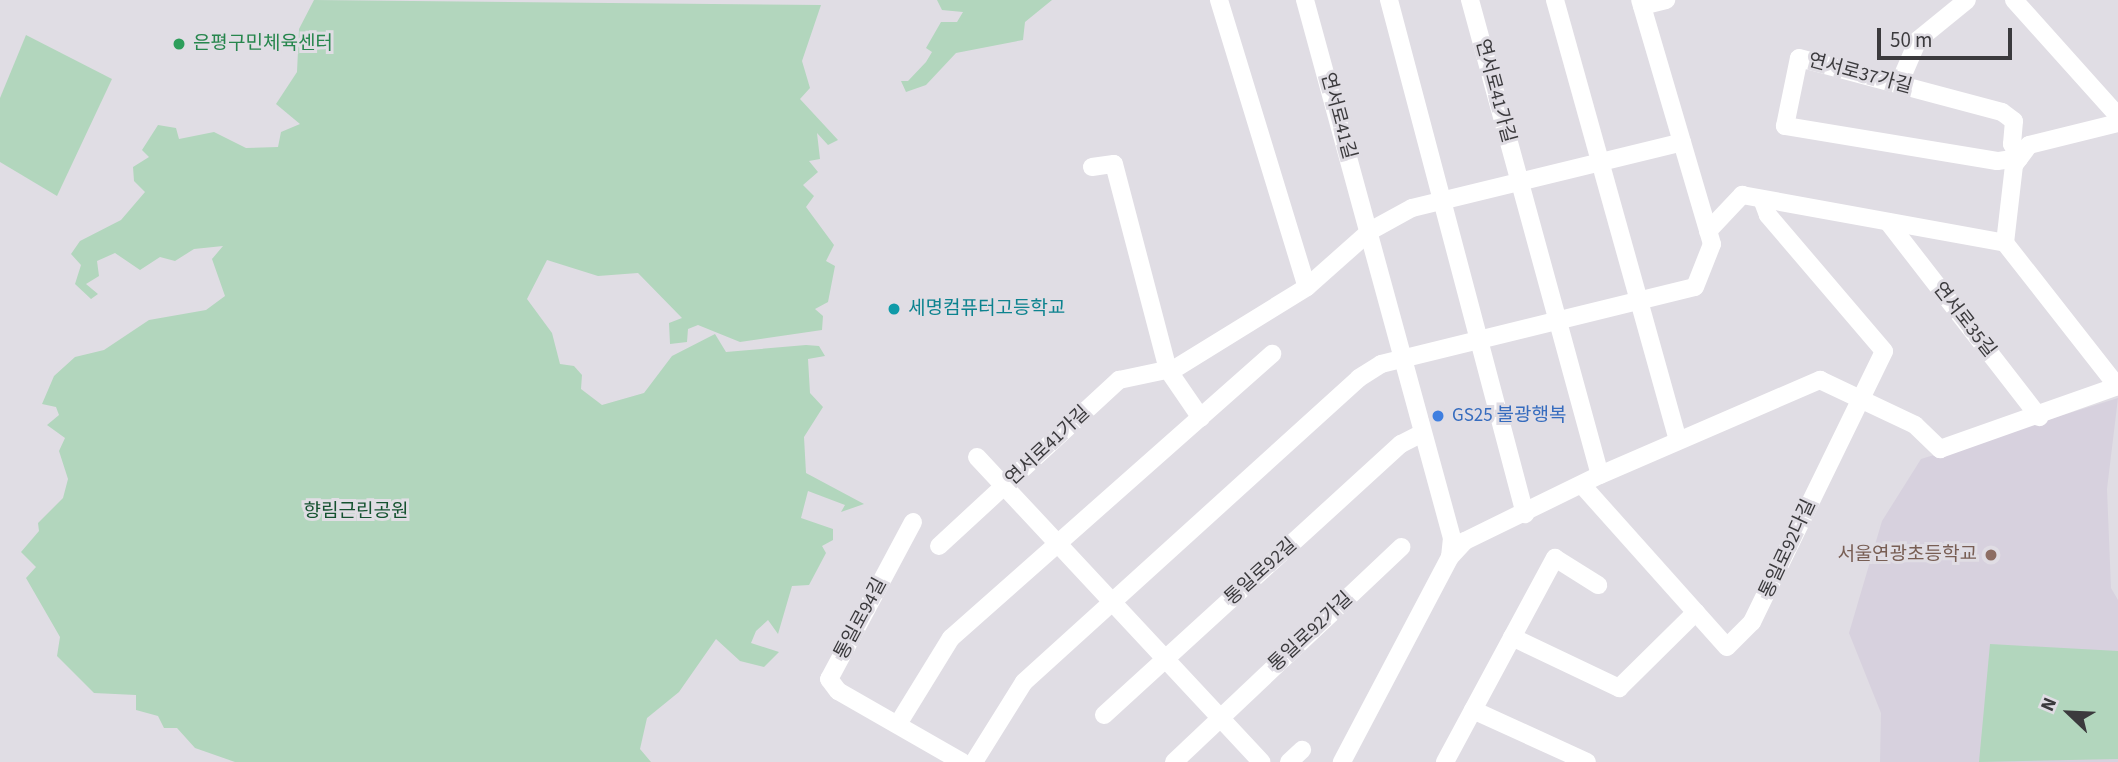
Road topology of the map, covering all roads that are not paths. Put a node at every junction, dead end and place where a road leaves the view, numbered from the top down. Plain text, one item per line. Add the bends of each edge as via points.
1 (1219, 0) edge
2 (1305, 0) edge
3 (1389, 0) edge
4 (1470, 0) edge
5 (1555, 0) edge
6 (1666, 0) edge
7 (1967, 0) edge
8 (2014, 0) edge
9 (1641, 3) edge
10 (1899, 84) junction
11 (2118, 116) edge
12 (2118, 123) edge
13 (1682, 142) junction
14 (2019, 158) junction
15 (1599, 162) junction
16 (1092, 167) dead end
17 (1520, 181) junction
18 (1762, 199) junction
19 (1446, 200) junction
20 (1888, 222) junction
21 (1708, 231) junction
22 (1370, 232) junction
23 (2005, 243) junction
24 (1307, 287) junction
25 (1644, 301) junction
26 (1557, 322) junction
27 (1481, 341) junction
28 (1272, 354) dead end
29 (1400, 360) junction
30 (1168, 369) junction
31 (2117, 386) edge
32 (1857, 398) junction
33 (2039, 417) junction
34 (1201, 418) junction
35 (1421, 434) junction
36 (1678, 440) junction
37 (977, 457) dead end
38 (1600, 475) junction
39 (1582, 485) junction
40 (1004, 486) junction
41 (1525, 514) junction
42 (912, 522) dead end
43 (939, 546) dead end
44 (1060, 546) junction
45 (1401, 547) dead end
46 (1450, 557) junction
47 (1598, 585) dead end
48 (1114, 604) junction
49 (1696, 612) junction
50 (1512, 637) junction
51 (1166, 660) junction
52 (1473, 710) junction
53 (1104, 715) dead end
54 (1220, 718) junction
55 (898, 724) junction
56 (962, 762) edge
57 (974, 762) edge
58 (1174, 762) edge
59 (1261, 762) edge
60 (1342, 762) edge
61 (1445, 762) edge
62 (1587, 762) edge

1 - 24 street
2 - 22 street, 연서로41길
3 - 19 street
4 - 17 street, 연서로41가길
5 - 15 street
6 - 9 street
7 - 10 street via 1919,40
8 - 11 street
9 - 13 street
10 - 14 street, 연서로37가길 via 2002,112 2014,121 2011,144
10 - 14 street, 연서로37가길 via 1799,58 1786,126 1997,161
12 - 14 street via 2029,145
13 - 15 street, 연서로41가길
13 - 21 street
14 - 23 street, 연서로37가길
15 - 17 street, 연서로41가길
15 - 25 street
16 - 30 street via 1114,164
17 - 19 street, 연서로41가길
17 - 26 street, 연서로41가길
18 - 20 street
18 - 21 street via 1742,195
18 - 32 street, 통일로92다길 via 1768,215 1884,351
19 - 22 street, 연서로41가길 via 1412,208
19 - 27 street
20 - 23 street
20 - 33 street, 연서로35길
21 - 25 street via 1707,259 1695,288
22 - 24 street, 연서로41가길
22 - 29 street
23 - 31 street
24 - 30 street, 연서로41가길
25 - 26 street
25 - 36 street
26 - 27 street
26 - 38 street
27 - 29 street
27 - 41 street
28 - 34 street
29 - 35 street
29 - 48 street via 1359,378
30 - 34 street
30 - 40 street, 연서로41가길 via 1119,380
31 - 33 street
32 - 33 street via 1915,425 1940,449
32 - 36 street via 1820,380
32 - 49 street, 통일로92다길 via 1752,622 1727,647
34 - 44 street
35 - 46 street via 1451,538
35 - 51 street, 통일로92길 via 1401,444
36 - 38 street
37 - 40 street
38 - 39 street
39 - 41 street
39 - 49 street, 통일로92다길
40 - 43 street, 연서로41가길
40 - 44 street
41 - 46 street via 1465,541
42 - 55 street, 통일로94길 via 830,679 838,691
44 - 48 street
44 - 55 street via 959,631
45 - 54 street, 통일로92가길
46 - 60 street
47 - 50 street via 1555,558
48 - 51 street
48 - 57 street via 1024,682
49 - 50 street via 1619,688
50 - 52 street
51 - 53 street, 통일로92길
51 - 54 street
52 - 61 street
52 - 62 street
54 - 58 street, 통일로92가길
54 - 59 street
55 - 56 street, 통일로94길

